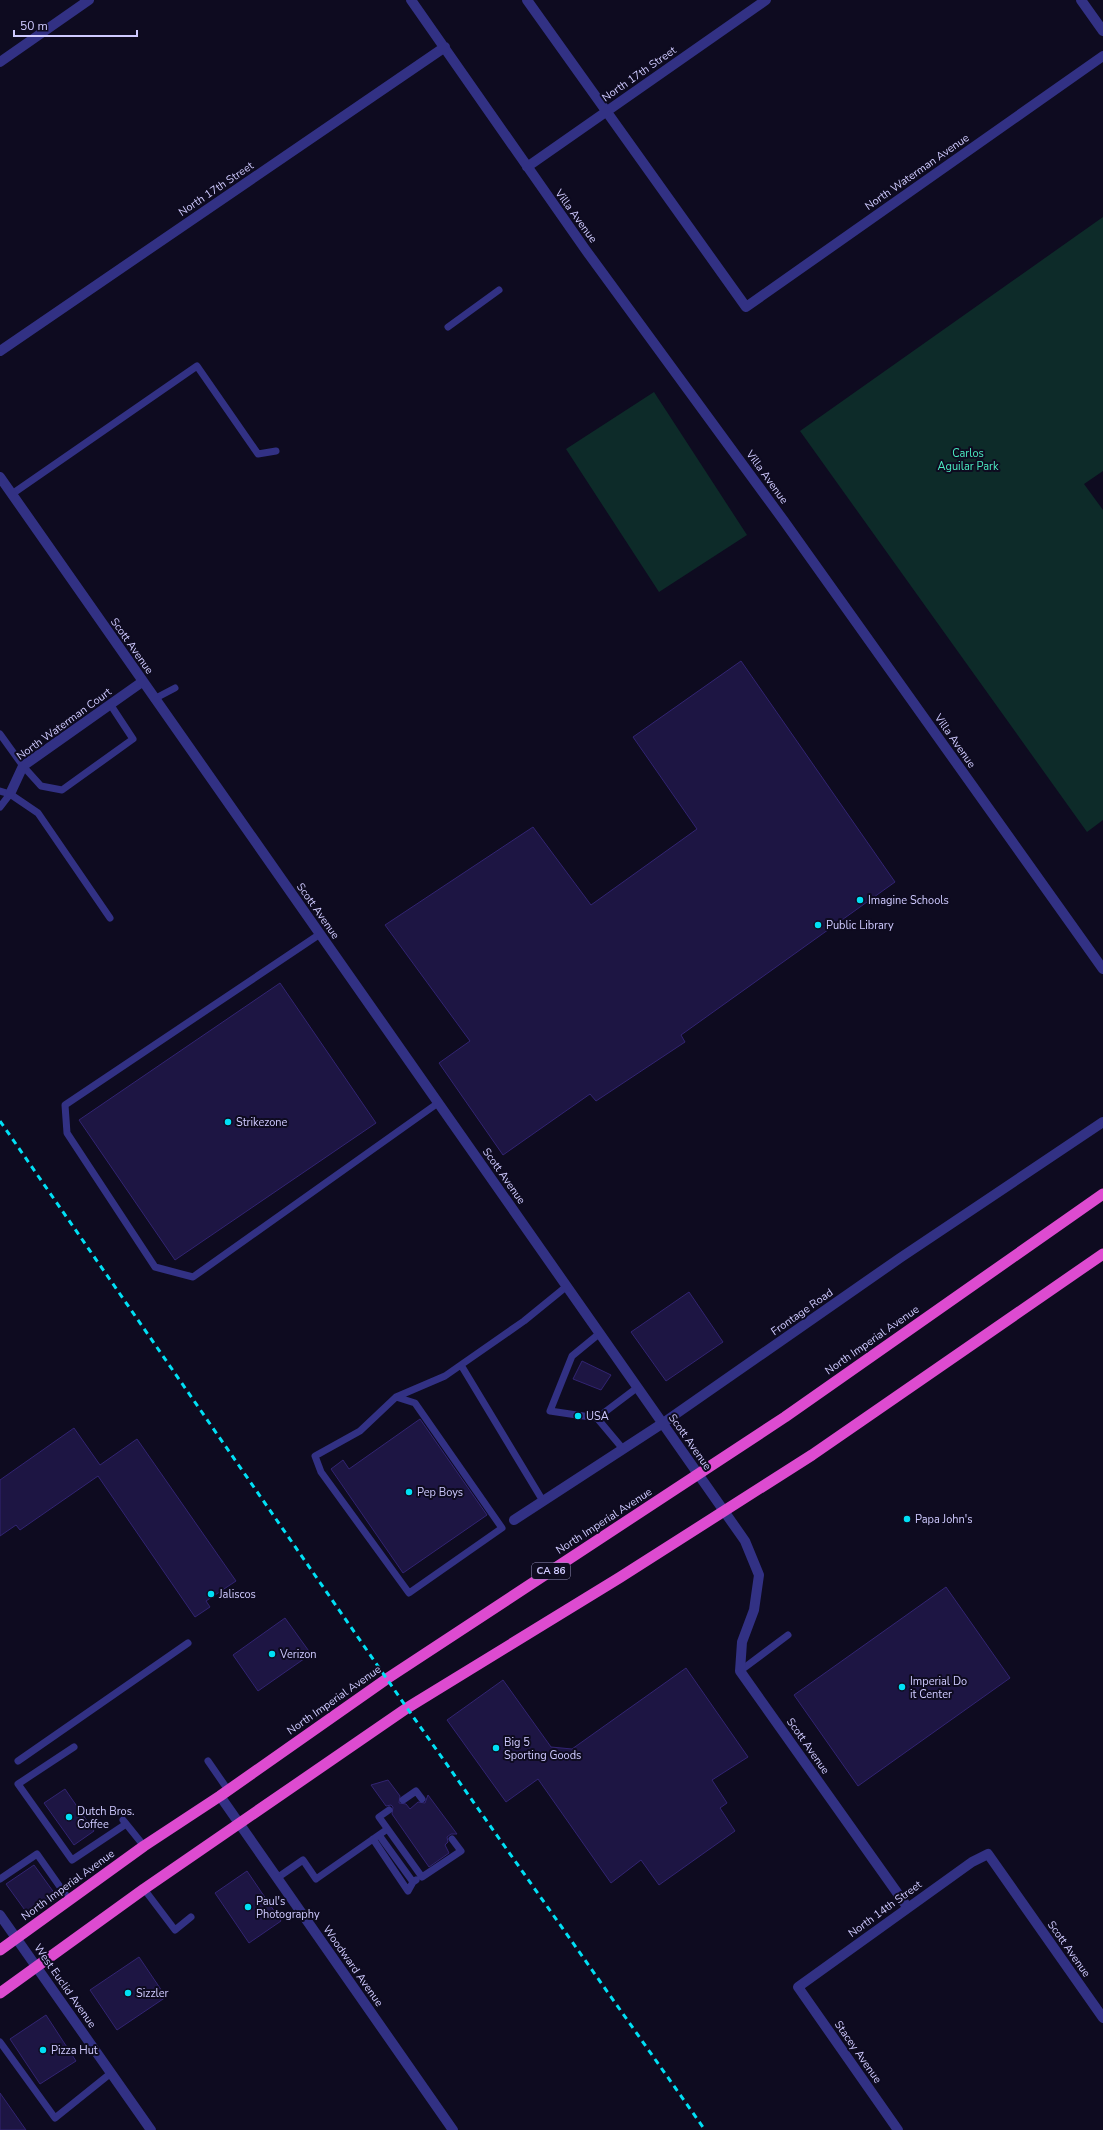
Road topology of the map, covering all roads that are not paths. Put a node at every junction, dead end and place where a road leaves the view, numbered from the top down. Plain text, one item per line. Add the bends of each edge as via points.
1 (89, 0) edge
2 (411, 0) edge
3 (527, 0) edge
4 (766, 0) edge
5 (1082, 0) edge
6 (1103, 31) edge
7 (445, 47) junction
8 (1103, 56) edge
9 (0, 62) edge
10 (606, 112) junction
11 (527, 167) junction
12 (499, 290) dead end
13 (448, 327) dead end
14 (0, 351) edge
15 (276, 451) dead end
16 (0, 477) edge
17 (12, 494) junction
18 (142, 682) junction
19 (175, 688) dead end
20 (154, 699) junction
21 (110, 704) junction
22 (0, 734) edge
23 (23, 766) junction
24 (0, 791) edge
25 (10, 794) junction
26 (0, 807) edge
27 (110, 918) dead end
28 (320, 934) junction
29 (1103, 969) edge
30 (438, 1103) junction
31 (1103, 1122) edge
32 (1103, 1194) edge
33 (1103, 1254) edge
34 (567, 1286) junction
35 (600, 1334) junction
36 (461, 1365) junction
37 (638, 1387) junction
38 (396, 1397) junction
39 (597, 1418) junction
40 (663, 1423) junction
41 (623, 1449) junction
42 (698, 1474) junction
43 (543, 1500) junction
44 (724, 1510) junction
45 (514, 1520) joint
46 (502, 1528) junction
47 (788, 1635) dead end
48 (188, 1643) dead end
49 (740, 1671) junction
50 (74, 1747) dead end
51 (18, 1761) dead end
52 (208, 1761) dead end
53 (224, 1793) junction
54 (422, 1799) dead end
55 (403, 1800) dead end
56 (389, 1810) dead end
57 (239, 1824) junction
58 (386, 1830) junction
59 (376, 1837) junction
60 (452, 1839) dead end
61 (144, 1846) junction
62 (988, 1854) joint
63 (422, 1877) junction
64 (277, 1878) junction
65 (0, 1879) edge
66 (144, 1889) junction
67 (70, 1901) junction
68 (908, 1908) junction
69 (0, 1914) edge
70 (191, 1917) dead end
71 (17, 1938) junction
72 (0, 1950) edge
73 (38, 1967) junction
74 (798, 1987) joint
75 (0, 1993) edge
76 (1103, 2018) edge
77 (0, 2042) edge
78 (112, 2073) junction
79 (151, 2130) edge
80 (453, 2130) edge
81 (898, 2130) edge

1 - 9 street
2 - 7 street, Villa Avenue
3 - 10 street
4 - 10 street, North 17th Street
5 - 6 street
7 - 11 street, Villa Avenue
7 - 14 street, North 17th Street
8 - 10 street, North Waterman Avenue via 746,307
10 - 11 street, North 17th Street
11 - 29 street, Villa Avenue via 784,521
12 - 13 lane
15 - 17 lane via 258,454 197,366
16 - 17 street, Scott Avenue
17 - 18 street, Scott Avenue
18 - 20 street, Scott Avenue
18 - 21 street, North Waterman Court
19 - 20 lane
20 - 28 street, Scott Avenue
21 - 23 street, North Waterman Court
21 - 23 lane via 133,739 62,790 41,786
22 - 23 lane
23 - 25 street, North Waterman Court
24 - 25 lane
25 - 26 lane
25 - 27 lane via 38,812
28 - 30 street, Scott Avenue
28 - 30 lane via 66,1105 67,1133 155,1267 194,1277
30 - 34 street, Scott Avenue
31 - 40 street, Frontage Road via 900,1258
32 - 42 highway, North Imperial Avenue / CA 86 via 785,1417
33 - 44 highway via 812,1455
34 - 35 street, Scott Avenue
34 - 36 lane via 524,1321
35 - 37 street, Scott Avenue
35 - 39 lane via 572,1356 550,1412
36 - 38 lane via 445,1376
36 - 43 lane
37 - 39 lane
37 - 40 street, Scott Avenue
38 - 46 lane via 415,1403
38 - 46 lane via 360,1431 315,1456 320,1472 409,1593
39 - 41 lane
40 - 41 street, Frontage Road
40 - 42 street, Scott Avenue
41 - 43 street, Frontage Road
42 - 44 street, Scott Avenue
42 - 53 highway, North Imperial Avenue / CA 86 via 388,1678
43 - 45 street, Frontage Road
44 - 49 street, Scott Avenue via 745,1541 759,1575 754,1610 742,1642
44 - 57 highway via 408,1708
45 - 46 lane
47 - 49 lane
48 - 51 lane
49 - 68 street, Scott Avenue
50 - 61 lane via 18,1784 72,1860 124,1822
52 - 53 lane
53 - 57 street, Woodward Avenue
53 - 61 highway, North Imperial Avenue / CA 86
54 - 55 lane via 416,1791
56 - 58 lane via 379,1817
57 - 64 street, Woodward Avenue
57 - 66 highway
58 - 59 lane
58 - 63 lane
59 - 63 lane via 413,1882
59 - 64 lane via 316,1879 303,1860
60 - 63 lane via 461,1851
61 - 67 highway, North Imperial Avenue / CA 86
62 - 68 street, North 14th Street via 972,1862
62 - 76 street, Scott Avenue
64 - 80 street, Woodward Avenue
65 - 67 lane via 37,1854
66 - 70 lane via 175,1930
66 - 73 highway
67 - 71 highway, North Imperial Avenue / CA 86
68 - 74 street, North 14th Street
69 - 71 street, West Euclid Avenue
71 - 72 highway, North Imperial Avenue / CA 86
71 - 73 street, West Euclid Avenue
73 - 75 highway
73 - 78 street, West Euclid Avenue
74 - 81 street, Stacey Avenue
77 - 78 lane via 55,2118
78 - 79 street, West Euclid Avenue

